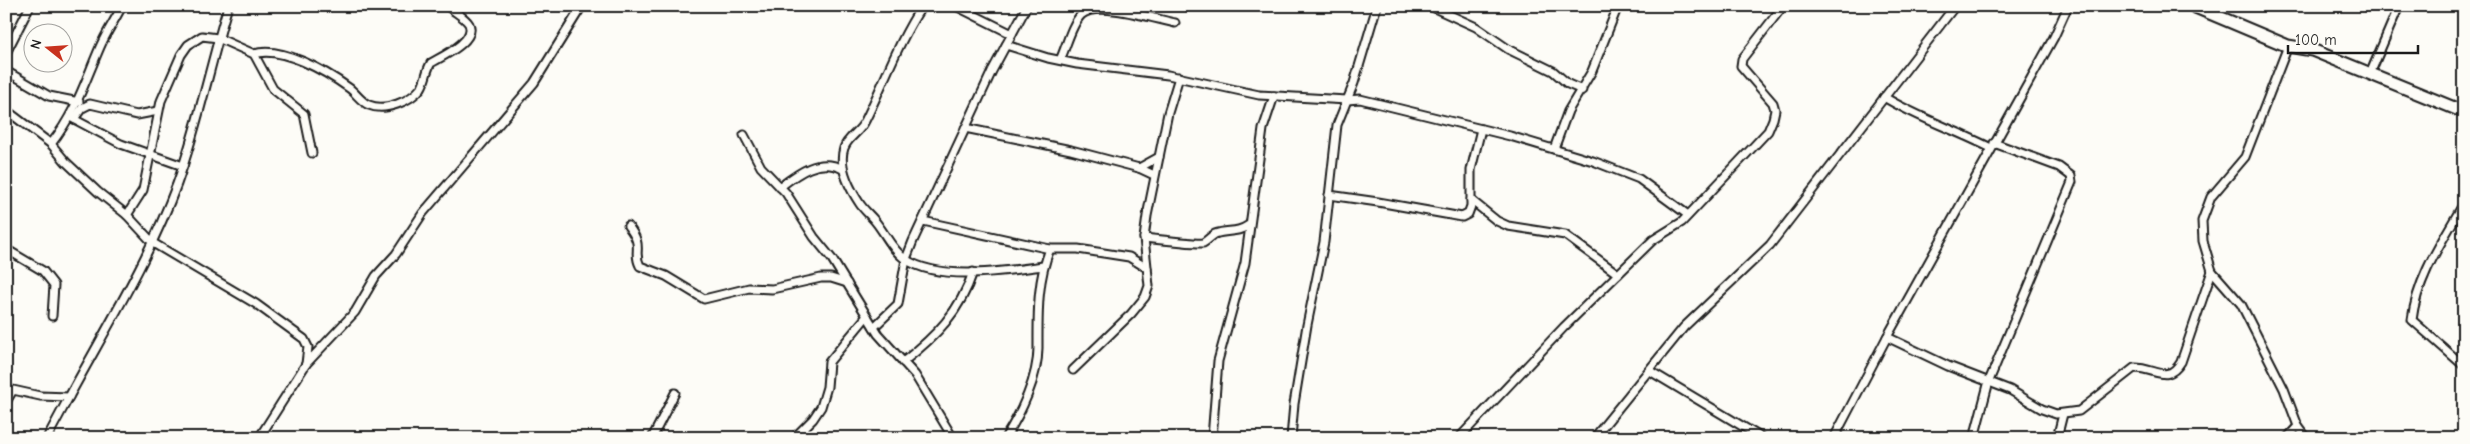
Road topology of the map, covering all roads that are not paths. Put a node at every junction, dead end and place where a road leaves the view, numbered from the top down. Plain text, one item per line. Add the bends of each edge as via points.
1 (30, 6) edge
2 (122, 6) edge
3 (228, 6) edge
4 (448, 6) edge
5 (582, 6) edge
6 (922, 6) edge
7 (956, 6) edge
8 (1027, 6) edge
9 (1377, 6) edge
10 (1430, 6) edge
11 (1618, 6) edge
12 (1783, 6) edge
13 (1955, 6) edge
14 (2068, 6) edge
15 (2193, 6) edge
16 (2399, 6) edge
17 (1175, 23) dead end
18 (1012, 34) junction
19 (218, 38) junction
20 (1006, 45) junction
21 (2288, 46) junction
22 (6, 53) edge
23 (254, 54) junction
24 (1060, 60) junction
25 (6, 71) edge
26 (2370, 74) junction
27 (1179, 77) junction
28 (1582, 90) junction
29 (1274, 96) junction
30 (1884, 97) junction
31 (1346, 100) junction
32 (79, 102) junction
33 (6, 110) edge
34 (158, 112) junction
35 (2464, 112) edge
36 (72, 118) junction
37 (965, 128) junction
38 (1481, 129) junction
39 (744, 134) dead end
40 (51, 144) junction
41 (1993, 146) junction
42 (1554, 149) junction
43 (312, 153) dead end
44 (151, 156) junction
45 (1158, 157) junction
46 (183, 166) junction
47 (1139, 168) junction
48 (843, 169) junction
49 (1154, 175) junction
50 (780, 187) junction
51 (1329, 195) junction
52 (1471, 200) junction
53 (2464, 203) edge
54 (128, 215) junction
55 (1688, 215) junction
56 (923, 221) junction
57 (1249, 225) junction
58 (628, 226) dead end
59 (1144, 238) junction
60 (153, 243) junction
61 (1145, 247) junction
62 (6, 249) edge
63 (1050, 249) junction
64 (1135, 258) junction
65 (906, 259) junction
66 (1043, 266) junction
67 (1148, 268) junction
68 (2212, 271) junction
69 (973, 272) junction
70 (1618, 274) junction
71 (846, 283) junction
72 (52, 316) dead end
73 (867, 316) junction
74 (874, 327) junction
75 (1886, 337) junction
76 (903, 362) junction
77 (306, 364) junction
78 (2464, 366) edge
79 (1073, 370) dead end
80 (1650, 370) junction
81 (1989, 381) junction
82 (10, 388) edge
83 (675, 393) dead end
84 (69, 397) junction
85 (6, 402) edge
86 (2063, 414) junction
87 (2298, 426) junction
88 (47, 438) edge
89 (259, 438) edge
90 (652, 438) edge
91 (794, 438) edge
92 (953, 438) edge
93 (1005, 438) edge
94 (1212, 438) edge
95 (1291, 438) edge
96 (1459, 438) edge
97 (1594, 438) edge
98 (1762, 438) edge
99 (1834, 438) edge
100 (1974, 438) edge
101 (2057, 438) edge
102 (2287, 438) edge
103 (2307, 438) edge

1 - 22 street
2 - 32 street via 101,45
3 - 19 street
4 - 23 street via 468,22 469,35 451,53 431,63 420,89 400,103 380,108 371,106 350,89 288,56 270,52
5 - 77 street via 534,83 430,203 396,254 376,276 355,312
6 - 48 street via 907,28 865,122 844,148
7 - 18 street
8 - 18 street
9 - 31 street via 1365,51
10 - 28 street via 1476,27 1508,49 1553,71 1568,84
11 - 28 street
12 - 55 street via 1742,59 1741,66 1773,103 1774,119 1768,131
13 - 30 street
14 - 41 street
15 - 21 highway
16 - 26 street
17 - 24 street via 1117,11 1087,11 1080,16
18 - 20 street
19 - 23 street
19 - 34 street via 202,36 188,45 160,101
19 - 46 street
20 - 24 street
20 - 37 street
21 - 26 highway via 2312,50
21 - 68 street via 2244,157 2210,197 2204,211 2203,241
23 - 43 street via 272,89 304,114
24 - 27 street
25 - 32 street via 49,96
26 - 35 highway
27 - 29 street
27 - 45 street
28 - 42 street via 1568,111
29 - 31 street
29 - 57 street via 1262,129
30 - 41 street via 1909,112
30 - 80 street via 1770,245 1684,327
31 - 38 street via 1360,98
31 - 51 street via 1337,125
32 - 36 street
33 - 40 street
34 - 36 street via 137,114 90,104
34 - 44 street
36 - 40 street
36 - 44 street
37 - 47 street
37 - 56 street
38 - 42 street
38 - 52 street via 1471,170
39 - 50 street via 761,167
40 - 54 street via 98,192
41 - 75 street
41 - 81 street via 2058,167 2071,176 2072,182
42 - 55 street via 1639,179
44 - 46 street
44 - 54 street via 143,190
45 - 47 street
45 - 49 street
46 - 60 street
47 - 49 street
48 - 50 street via 834,164 808,167
48 - 65 street via 852,193 892,246
49 - 59 street
50 - 71 street
51 - 52 street via 1462,217 1468,214
51 - 95 street
52 - 70 street via 1508,226 1565,235
53 - 78 street via 2432,258 2414,300 2412,320
54 - 60 street
55 - 70 street via 1653,240
56 - 63 street
56 - 65 street
57 - 59 street via 1240,231 1216,234 1196,244
57 - 94 street via 1244,263 1218,361
58 - 71 street via 638,240 640,266 666,276 704,298 822,278
59 - 61 street
60 - 77 street via 256,304 304,339 308,347
60 - 84 street
61 - 64 street
61 - 67 street
62 - 72 street via 43,272 54,285
63 - 64 street via 1078,249
63 - 66 street
64 - 67 street
65 - 69 street via 938,271
65 - 74 street via 898,304
66 - 69 street
66 - 93 street via 1036,367 1014,424
67 - 79 street via 1149,286 1145,297
68 - 86 street via 2176,371 2168,374 2134,368 2079,411
68 - 87 street via 2241,304 2284,389
69 - 76 street via 951,316 933,339
70 - 96 street
71 - 73 street
73 - 74 street
73 - 91 street via 832,356 821,407
74 - 76 street
75 - 81 street
75 - 99 street
76 - 92 street via 915,375
77 - 89 street
80 - 97 street
80 - 98 street
81 - 86 street via 2042,409
81 - 100 street
82 - 84 street via 40,396
82 - 85 street
83 - 90 street
84 - 88 street
86 - 101 street
87 - 102 street
87 - 103 street

